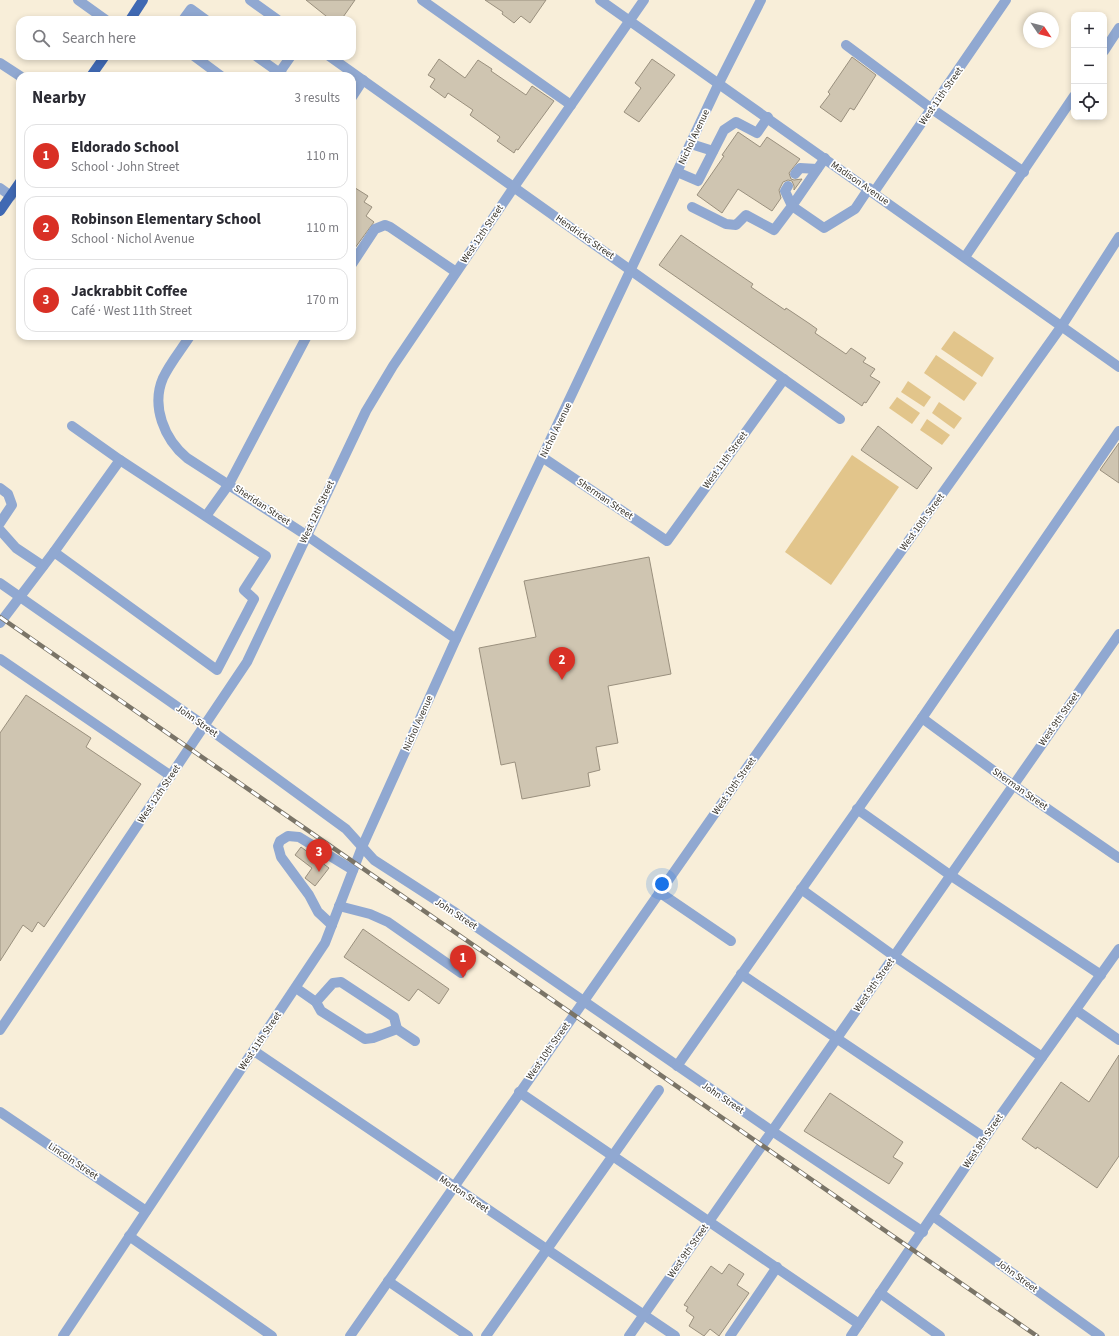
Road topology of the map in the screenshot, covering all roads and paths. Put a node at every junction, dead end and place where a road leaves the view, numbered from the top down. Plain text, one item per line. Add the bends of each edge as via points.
1 (78, 0) edge
2 (143, 0) edge
3 (250, 0) edge
4 (422, 0) edge
5 (600, 0) edge
6 (644, 0) edge
7 (761, 0) edge
8 (1006, 0) edge
9 (100, 16) edge
10 (133, 16) edge
11 (186, 16) edge
12 (201, 16) edge
13 (272, 16) edge
14 (630, 21) junction
15 (1119, 28) edge
16 (846, 45) dead end
17 (1106, 48) edge
18 (102, 60) edge
19 (199, 60) edge
20 (261, 60) edge
21 (289, 60) edge
22 (335, 60) edge
23 (0, 63) edge
24 (95, 72) edge
25 (216, 72) edge
26 (276, 72) edge
27 (282, 72) edge
28 (352, 72) edge
29 (16, 73) edge
30 (356, 75) edge
31 (363, 80) junction
32 (719, 83) junction
33 (356, 90) edge
34 (1071, 101) edge
35 (571, 105) junction
36 (932, 109) junction
37 (768, 117) junction
38 (691, 144) junction
39 (713, 151) junction
40 (825, 158) junction
41 (817, 169) junction
42 (677, 172) junction
43 (1024, 172) junction
44 (795, 174) dead end
45 (788, 186) dead end
46 (514, 187) junction
47 (0, 188) edge
48 (16, 188) edge
49 (871, 190) junction
50 (10, 196) junction
51 (792, 206) junction
52 (692, 207) dead end
53 (0, 211) edge
54 (1119, 237) edge
55 (965, 257) junction
56 (356, 258) edge
57 (632, 271) junction
58 (456, 272) junction
59 (1061, 327) junction
60 (187, 340) edge
61 (305, 340) edge
62 (1119, 367) edge
63 (784, 379) junction
64 (840, 419) dead end
65 (72, 426) dead end
66 (1119, 431) edge
67 (542, 457) junction
68 (120, 460) junction
69 (229, 484) junction
70 (0, 488) edge
71 (206, 516) junction
72 (0, 523) edge
73 (0, 530) edge
74 (306, 535) junction
75 (667, 541) joint
76 (54, 552) junction
77 (43, 566) junction
78 (0, 583) edge
79 (19, 596) junction
80 (0, 623) edge
81 (1119, 634) edge
82 (456, 639) junction
83 (0, 659) edge
84 (922, 718) junction
85 (205, 726) junction
86 (171, 776) junction
87 (1013, 785) junction
88 (858, 809) junction
89 (362, 847) junction
90 (1119, 858) edge
91 (355, 866) junction
92 (950, 875) junction
93 (801, 889) junction
94 (659, 892) junction
95 (339, 906) junction
96 (332, 925) junction
97 (731, 941) dead end
98 (1119, 949) edge
99 (894, 956) junction
100 (461, 973) dead end
101 (741, 974) junction
102 (1100, 975) junction
103 (296, 988) junction
104 (316, 1002) junction
105 (582, 1002) junction
106 (1076, 1010) junction
107 (397, 1029) junction
108 (0, 1030) edge
109 (836, 1039) junction
110 (1119, 1040) edge
111 (415, 1041) dead end
112 (254, 1051) junction
113 (1042, 1057) junction
114 (677, 1066) junction
115 (659, 1090) dead end
116 (519, 1092) junction
117 (0, 1112) edge
118 (772, 1131) junction
119 (985, 1138) junction
120 (612, 1156) junction
121 (454, 1186) junction
122 (146, 1211) junction
123 (934, 1216) junction
124 (709, 1221) junction
125 (923, 1232) junction
126 (129, 1236) junction
127 (547, 1249) junction
128 (777, 1268) junction
129 (388, 1281) junction
130 (880, 1293) junction
131 (644, 1315) junction
132 (859, 1324) junction
133 (63, 1336) edge
134 (272, 1336) edge
135 (350, 1336) edge
136 (468, 1336) edge
137 (486, 1336) edge
138 (629, 1336) edge
139 (675, 1336) edge
140 (730, 1336) edge
141 (851, 1336) edge
142 (940, 1336) edge
143 (1100, 1336) edge

1 - 9 street
2 - 10 main road
3 - 13 street
4 - 35 street
5 - 14 street, Madison Avenue
6 - 14 street, West 12th Street
7 - 32 street, Nichol Avenue
8 - 36 street, West 11th Street
11 - 12 street via 191,9
14 - 32 street, Madison Avenue
14 - 35 street, West 12th Street
15 - 17 street
16 - 36 street
18 - 24 main road
19 - 25 street
20 - 26 street
21 - 27 street
22 - 28 street, Hendricks Street
23 - 29 street
30 - 31 street, Hendricks Street
31 - 33 street
31 - 46 street, Hendricks Street
32 - 37 street, Madison Avenue
32 - 38 street, Nichol Avenue
34 - 43 street
35 - 46 street, West 12th Street
36 - 43 street
36 - 49 street, West 11th Street
37 - 39 street via 757,133 736,122 724,130
37 - 40 street, Madison Avenue
38 - 39 street
38 - 42 street, Nichol Avenue
39 - 42 street via 698,181
40 - 41 street
40 - 49 street, Madison Avenue
41 - 44 street via 800,168
41 - 51 street
42 - 57 street, Nichol Avenue
43 - 55 street
45 - 51 street via 785,191
46 - 57 street, Hendricks Street
46 - 58 street, West 12th Street
47 - 50 street
48 - 50 main road
49 - 51 street, West 11th Street via 855,209 824,228
49 - 55 street, Madison Avenue
50 - 53 main road
51 - 52 street via 774,230 746,215 736,225 726,224
54 - 59 street, West 10th Street
55 - 59 street, Madison Avenue
56 - 58 street via 375,229 385,225
57 - 63 street, Hendricks Street
57 - 67 street, Nichol Avenue
58 - 74 street, West 12th Street via 366,411
59 - 62 street, Madison Avenue
59 - 94 street, West 10th Street
60 - 69 street, Sheridan Street via 163,379 159,399 160,415 165,431 182,454
61 - 69 street
63 - 64 street, Hendricks Street
63 - 75 street, West 11th Street
65 - 68 street
66 - 84 street
67 - 75 street, Sherman Street
67 - 82 street, Nichol Avenue
68 - 71 street
68 - 76 street
69 - 71 street
69 - 74 street, Sheridan Street
70 - 72 street via 8,494 12,505
71 - 76 street via 266,556 244,590 254,599 217,670
73 - 77 street via 16,548
74 - 82 street, Sheridan Street
74 - 85 street, West 12th Street via 247,662
76 - 77 street
77 - 79 street
78 - 79 street, John Street
79 - 80 street
79 - 85 street, John Street
81 - 87 street, West 9th Street
82 - 89 street, Nichol Avenue
83 - 86 street
84 - 87 street, Sherman Street
84 - 88 street
85 - 86 street, West 12th Street
85 - 89 street, John Street via 346,829
86 - 108 street, West 12th Street
87 - 90 street, Sherman Street
87 - 92 street, West 9th Street
88 - 92 street
88 - 93 street
89 - 91 street, Nichol Avenue
89 - 105 street, John Street via 374,860 456,913
91 - 95 street, West 11th Street
91 - 96 street via 299,837 288,836 280,841 278,846 281,857 309,895 318,912
92 - 99 street, West 9th Street
92 - 102 street
93 - 99 street
93 - 101 street
94 - 97 street
94 - 105 street, West 10th Street
95 - 96 street, West 11th Street
95 - 100 street via 370,914 388,922
96 - 103 street, West 11th Street via 325,943
98 - 102 street, West 8th Street
99 - 109 street, West 9th Street
99 - 113 street
101 - 109 street
101 - 114 street
102 - 106 street, West 8th Street
103 - 104 street
103 - 112 street, West 11th Street
104 - 107 street via 321,1011 365,1039
104 - 107 street via 333,984 341,982 394,1017
105 - 114 street, John Street
105 - 116 street, West 10th Street
106 - 110 street
106 - 113 street, West 8th Street
107 - 111 street
109 - 118 street, West 9th Street
109 - 119 street
112 - 121 street, Morton Street
112 - 122 street, West 11th Street
113 - 119 street, West 8th Street
114 - 118 street, John Street
115 - 120 street
116 - 120 street
116 - 121 street, West 10th Street
117 - 122 street, Lincoln Street
118 - 124 street, West 9th Street
118 - 125 street, John Street
119 - 123 street, West 8th Street
120 - 124 street
120 - 127 street
121 - 127 street, Morton Street
121 - 129 street, West 10th Street
122 - 126 street, West 11th Street
123 - 125 street, West 8th Street
123 - 143 street, John Street
124 - 128 street
124 - 131 street, West 9th Street
125 - 130 street, West 8th Street
126 - 133 street
126 - 134 street
127 - 131 street, Morton Street
127 - 137 street
128 - 132 street
128 - 140 street
129 - 135 street, West 10th Street
129 - 136 street
130 - 132 street, West 8th Street
130 - 142 street
131 - 138 street, West 9th Street
131 - 139 street, Morton Street
132 - 141 street, West 8th Street

